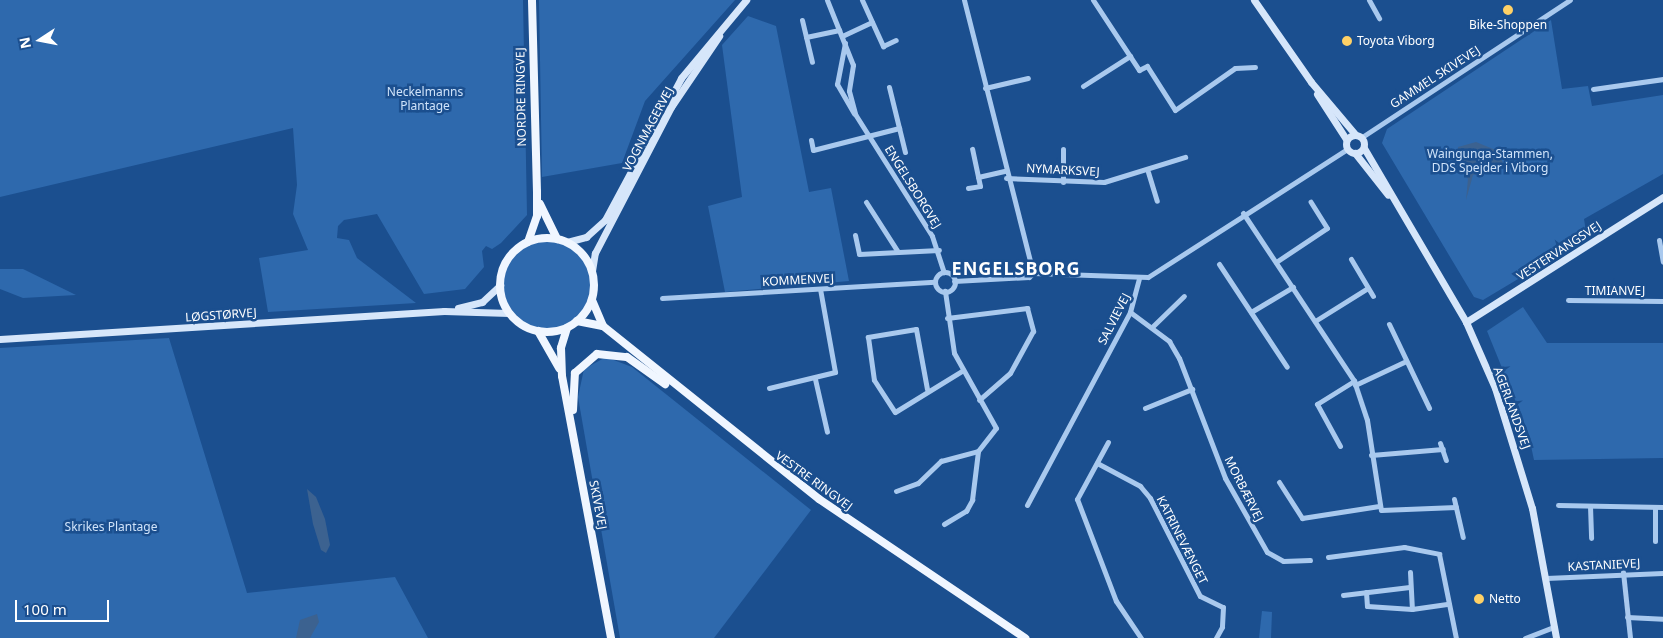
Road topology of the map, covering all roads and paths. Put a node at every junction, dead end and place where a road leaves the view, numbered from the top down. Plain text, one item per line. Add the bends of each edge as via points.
1 (532, 0) edge
2 (746, 0) edge
3 (827, 0) edge
4 (862, 0) edge
5 (964, 0) edge
6 (1093, 0) edge
7 (1254, 0) edge
8 (1369, 0) edge
9 (1570, 0) edge
10 (740, 7) junction
11 (1379, 18) dead end
12 (802, 20) dead end
13 (872, 22) junction
14 (839, 30) junction
15 (842, 36) junction
16 (806, 37) junction
17 (896, 40) dead end
18 (845, 42) junction
19 (1130, 56) junction
20 (812, 62) dead end
21 (1255, 67) dead end
22 (1028, 78) dead end
23 (1663, 79) edge
24 (1311, 82) junction
25 (1082, 86) dead end
26 (889, 87) dead end
27 (985, 88) junction
28 (1592, 89) dead end
29 (855, 114) junction
30 (899, 128) junction
31 (868, 136) junction
32 (1358, 136) junction
33 (811, 140) dead end
34 (1346, 140) junction
35 (1364, 148) junction
36 (972, 149) dead end
37 (1063, 149) dead end
38 (1347, 149) junction
39 (905, 152) dead end
40 (1355, 153) junction
41 (1185, 157) dead end
42 (1005, 171) junction
43 (1148, 172) junction
44 (978, 177) junction
45 (1006, 178) junction
46 (1063, 182) junction
47 (968, 188) dead end
48 (537, 192) junction
49 (1663, 197) edge
50 (1157, 201) dead end
51 (866, 202) dead end
52 (1311, 202) dead end
53 (1396, 205) junction
54 (1243, 212) junction
55 (854, 235) dead end
56 (557, 239) junction
57 (1659, 240) dead end
58 (528, 242) junction
59 (567, 242) junction
60 (939, 250) junction
61 (898, 252) junction
62 (1351, 259) dead end
63 (1276, 262) junction
64 (1663, 262) edge
65 (1219, 264) dead end
66 (592, 271) junction
67 (944, 272) junction
68 (1033, 272) junction
69 (1139, 278) junction
70 (954, 281) junction
71 (935, 282) junction
72 (500, 285) junction
73 (1293, 287) junction
74 (1368, 288) junction
75 (820, 289) junction
76 (945, 291) junction
77 (1184, 296) dead end
78 (1373, 296) dead end
79 (662, 298) dead end
80 (592, 300) junction
81 (1568, 300) dead end
82 (1663, 301) edge
83 (444, 311) junction
84 (1130, 312) junction
85 (1251, 312) junction
86 (509, 313) junction
87 (947, 318) junction
88 (577, 321) junction
89 (1315, 321) junction
90 (1466, 322) junction
91 (1389, 324) dead end
92 (602, 326) junction
93 (1153, 326) junction
94 (568, 328) junction
95 (538, 331) junction
96 (0, 339) edge
97 (1406, 360) junction
98 (1287, 366) dead end
99 (962, 371) junction
100 (562, 376) junction
101 (816, 379) junction
102 (1355, 383) junction
103 (770, 388) dead end
104 (927, 389) junction
105 (1192, 389) junction
106 (979, 400) junction
107 (1145, 408) dead end
108 (1429, 408) dead end
109 (724, 427) junction
110 (827, 432) dead end
111 (1108, 442) dead end
112 (1440, 442) dead end
113 (1340, 446) dead end
114 (1443, 450) junction
115 (978, 451) junction
116 (1371, 454) junction
117 (1446, 460) dead end
118 (1097, 463) junction
119 (1279, 482) dead end
120 (896, 491) dead end
121 (1454, 499) dead end
122 (585, 501) junction
123 (1027, 505) dead end
124 (1558, 505) dead end
125 (1379, 506) junction
126 (1590, 506) junction
127 (1655, 506) junction
128 (1456, 507) junction
129 (1663, 507) edge
130 (944, 524) dead end
131 (1463, 536) dead end
132 (1590, 538) dead end
133 (1655, 541) dead end
134 (1328, 557) dead end
135 (1310, 560) dead end
136 (1410, 572) dead end
137 (1623, 572) junction
138 (1663, 573) edge
139 (1546, 578) junction
140 (1410, 587) junction
141 (1366, 592) junction
142 (1343, 595) dead end
143 (1449, 604) junction
144 (1412, 609) junction
145 (1627, 617) junction
146 (1663, 619) edge
147 (1554, 627) junction
148 (611, 638) edge
149 (1025, 638) edge
150 (1141, 638) edge
151 (1216, 638) edge
152 (1456, 638) edge
153 (1525, 638) edge
154 (1556, 638) edge
155 (1630, 638) edge

1 - 48 main road, NORDRE RINGVEJ
2 - 10 street, VOGNMAGERVEJ
3 - 14 street, ENGELSBORGVEJ
4 - 13 street
5 - 27 street
6 - 19 street
7 - 24 street
8 - 11 street
9 - 32 street, GAMMEL SKIVEVEJ
10 - 59 street, VOGNMAGERVEJ via 681,78 605,220 586,238
10 - 66 street, VOGNMAGERVEJ via 671,107 595,253
12 - 16 street
13 - 15 street
13 - 17 street via 883,46
14 - 15 street, ENGELSBORGVEJ
14 - 16 street
15 - 18 street, ENGELSBORGVEJ
16 - 20 street
18 - 29 street, ENGELSBORGVEJ via 853,65 849,91
18 - 29 street, ENGELSBORGVEJ via 837,84
19 - 21 street via 1138,70 1146,66 1175,110 1235,68
19 - 25 street
22 - 27 street
23 - 28 street
24 - 32 street
24 - 34 street
26 - 30 street, ENGELSBORGVEJ
27 - 42 street
29 - 31 street, ENGELSBORGVEJ
30 - 31 street, ENGELSBORGVEJ
30 - 39 street, ENGELSBORGVEJ
31 - 33 street, ENGELSBORGVEJ via 813,150
31 - 60 street, ENGELSBORGVEJ
32 - 34 street
32 - 35 street, AGERLANDSVEJ
34 - 38 street
35 - 40 street
35 - 53 street, AGERLANDSVEJ
36 - 44 street
37 - 46 street
38 - 40 street
38 - 54 street
40 - 53 street, AGERLANDSVEJ
41 - 43 street, NYMARKSVEJ
42 - 44 street
42 - 45 street
43 - 46 street, NYMARKSVEJ via 1104,182
43 - 50 street
44 - 47 street via 980,186
45 - 46 street, NYMARKSVEJ
45 - 68 street
48 - 56 main road, NORDRE RINGVEJ via 546,222
48 - 58 main road, NORDRE RINGVEJ via 537,216
49 - 90 street, VESTERVANGSVEJ
51 - 61 street
52 - 63 street via 1327,228
53 - 90 street, AGERLANDSVEJ
54 - 63 street
54 - 69 street via 1163,271
55 - 61 street via 859,254
56 - 58 main road
56 - 59 main road
57 - 64 street
58 - 72 main road via 508,259
59 - 66 main road via 582,254
60 - 61 street
60 - 67 street, ENGELSBORGVEJ
62 - 74 street
63 - 73 street
65 - 85 street
66 - 80 main road
67 - 70 street
67 - 71 street
68 - 69 street
68 - 70 street via 1029,277
69 - 84 street, SALVIEVEJ
70 - 76 street
71 - 75 street, KOMMENVEJ
71 - 76 street
72 - 83 street, LØGSTØRVEJ via 482,302
72 - 86 main road
73 - 85 street
73 - 89 street
74 - 78 street
74 - 89 street
75 - 79 street, KOMMENVEJ
75 - 101 street via 836,369 832,376
76 - 87 street
77 - 93 street
80 - 88 main road
80 - 92 main road, VESTRE RINGVEJ
81 - 82 street, TIMIANVEJ
83 - 86 street, LØGSTØRVEJ
83 - 96 street, LØGSTØRVEJ
84 - 93 street, MORBÆRVEJ
84 - 123 street, SALVIEVEJ
85 - 98 street
86 - 95 main road
87 - 99 street
87 - 106 street via 1028,308 1033,331 1010,373
88 - 92 main road, VESTRE RINGVEJ
88 - 94 main road
89 - 102 street
90 - 139 street, AGERLANDSVEJ via 1514,444
91 - 97 street
92 - 109 main road, VESTRE RINGVEJ
93 - 105 street, MORBÆRVEJ via 1176,352
94 - 95 main road
94 - 100 main road, SKIVEVEJ via 561,348
95 - 100 main road, SKIVEVEJ via 552,349
97 - 102 street
97 - 108 street
99 - 104 street
99 - 106 street
100 - 122 main road, SKIVEVEJ
101 - 103 street
101 - 110 street
102 - 113 street via 1317,404
102 - 116 street
104 - 104 street via 916,329 868,337 874,380 895,412
105 - 107 street
105 - 135 street, MORBÆRVEJ via 1225,478 1267,552 1283,561
106 - 115 street via 996,428
109 - 122 main road via 628,356 605,352 591,356 574,373 571,388
109 - 149 main road, VESTRE RINGVEJ via 901,557
111 - 118 street
112 - 114 street
114 - 116 street
114 - 117 street
115 - 120 street via 941,461 918,483
115 - 130 street via 972,500 966,511
116 - 125 street
118 - 150 street via 1077,500 1116,601
118 - 151 street, KATRINEVÆNGET via 1140,486 1150,498 1200,596 1223,607 1222,627
119 - 125 street via 1302,518
121 - 128 street
122 - 148 main road, SKIVEVEJ
124 - 126 street
125 - 128 street
126 - 127 street
126 - 132 street
127 - 129 street
127 - 133 street
128 - 131 street
134 - 143 street via 1404,547 1434,551 1444,562
136 - 140 street
137 - 138 street, KASTANIEVEJ
137 - 139 street, KASTANIEVEJ
137 - 145 street
139 - 147 street, AGERLANDSVEJ
140 - 141 street
140 - 144 street
141 - 142 street
141 - 144 street via 1367,606
143 - 144 street
143 - 152 street
145 - 146 street
145 - 155 street
147 - 153 street
147 - 154 street, AGERLANDSVEJ

